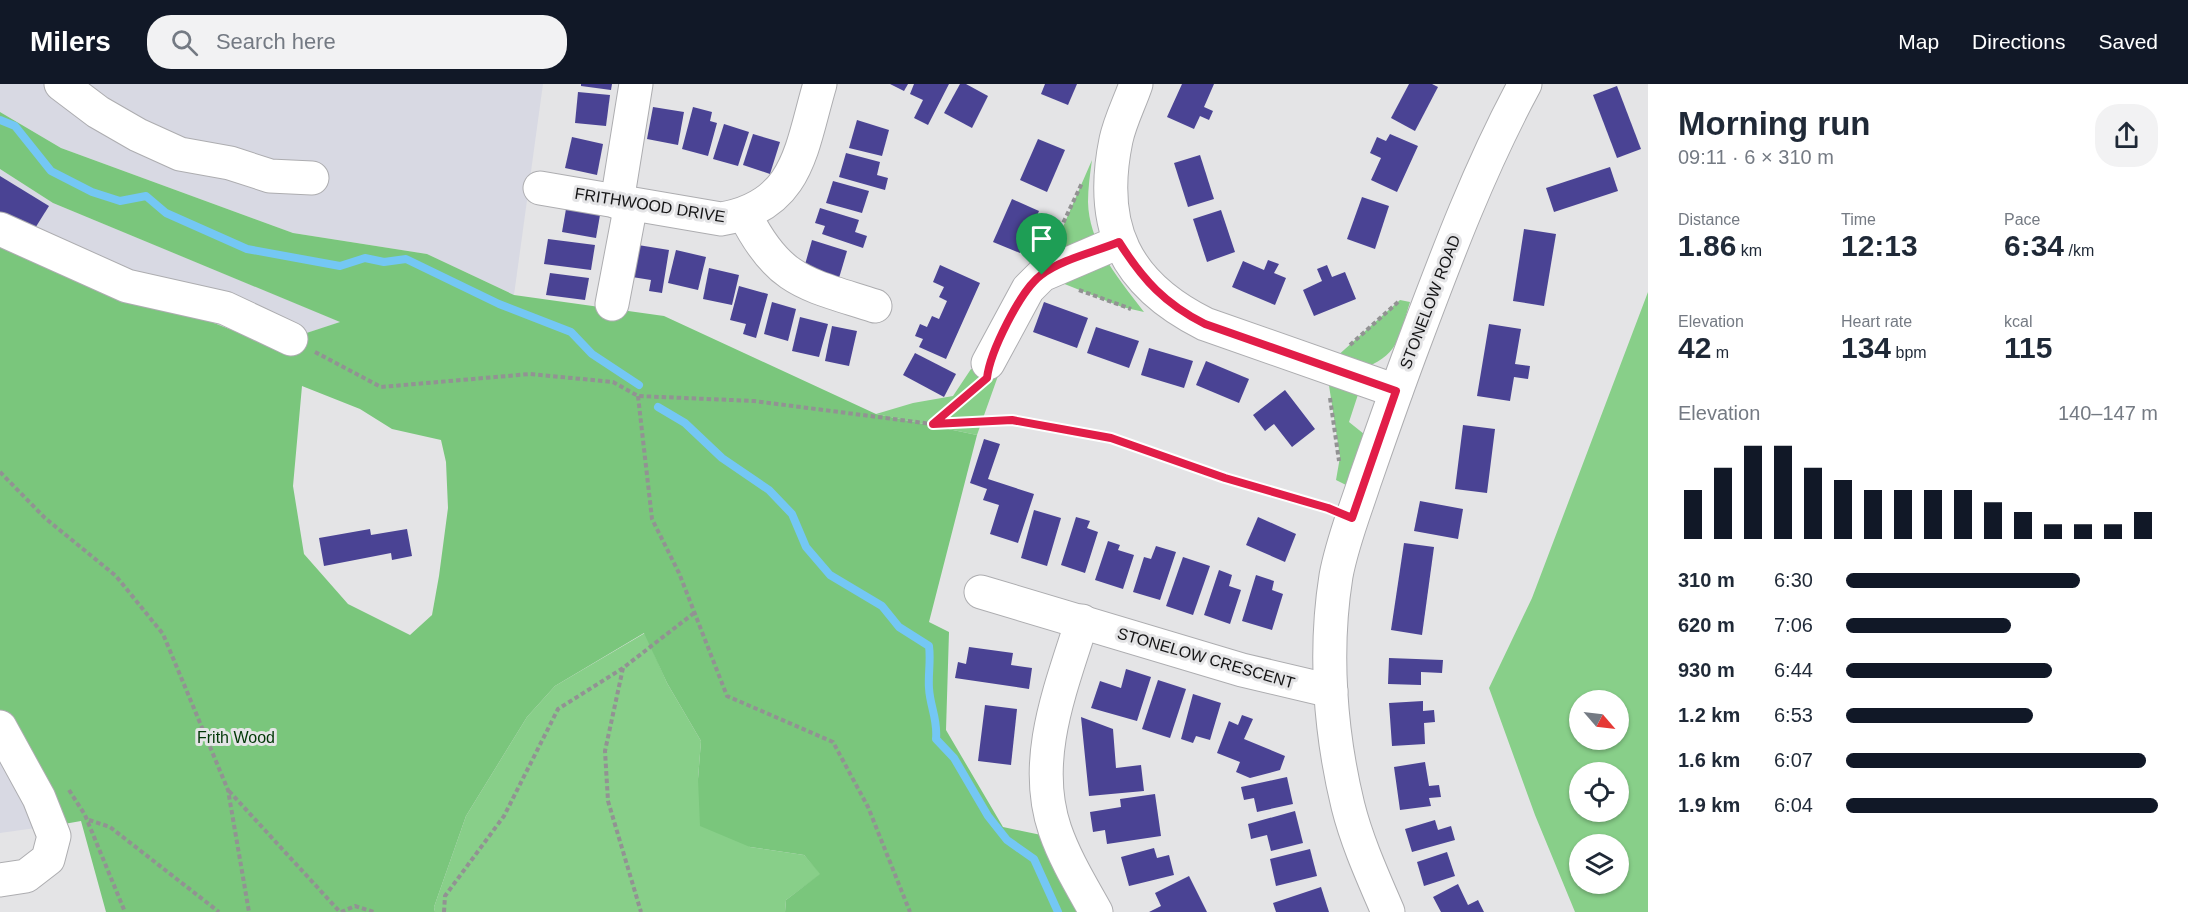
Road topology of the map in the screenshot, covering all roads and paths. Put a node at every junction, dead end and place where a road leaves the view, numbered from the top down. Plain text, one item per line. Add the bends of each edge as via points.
1 (61, 84) edge
2 (636, 84) edge
3 (820, 84) edge
4 (1136, 84) edge
5 (1525, 84) edge
6 (312, 178) dead end
7 (540, 188) dead end
8 (624, 203) junction
9 (746, 215) junction
10 (0, 230) edge
11 (1119, 242) junction
12 (612, 304) dead end
13 (875, 306) dead end
14 (291, 339) joint
15 (988, 363) joint
16 (1396, 391) junction
17 (638, 396) junction
18 (933, 424) junction
19 (0, 472) edge
20 (1352, 518) junction
21 (980, 594) dead end
22 (694, 613) junction
23 (1082, 621) junction
24 (623, 668) junction
25 (1331, 691) junction
26 (0, 727) edge
27 (228, 790) junction
28 (87, 819) dead end
29 (0, 880) edge
30 (219, 912) edge
31 (249, 912) edge
32 (340, 912) edge
33 (374, 912) edge
34 (444, 912) edge
35 (641, 912) edge
36 (910, 912) edge
37 (1096, 912) edge
38 (1388, 912) edge

1 - 6 street via 108,118 180,154 230,163 270,176
2 - 8 street
3 - 9 street, FRITHWOOD DRIVE via 794,169 784,187 768,203
4 - 11 street via 1116,138 1110,188 1112,220
5 - 16 street, STONELOW ROAD via 1451,243
7 - 8 street, FRITHWOOD DRIVE
8 - 9 street, FRITHWOOD DRIVE via 722,219
8 - 12 street
9 - 13 street via 760,245 786,272
10 - 14 street via 127,286 225,308
11 - 15 street via 1042,275 1028,289
11 - 16 street via 1136,269 1177,310 1205,324
14 - 17 path via 381,387 530,374 613,382
15 - 18 path via 987,378
16 - 20 street, STONELOW ROAD
17 - 18 path via 754,401
17 - 22 path via 652,519
18 - 20 path via 1012,420 1111,438
19 - 27 path via 45,518 116,576 163,634
20 - 25 street, STONELOW ROAD via 1337,574
21 - 23 street, STONELOW CRESCENT
22 - 24 path
22 - 36 path via 727,696 833,742 868,807
23 - 25 street, STONELOW CRESCENT via 1242,670
23 - 37 street via 1051,727 1047,793 1054,828 1067,861
24 - 34 path via 558,709 504,816 446,896
24 - 35 path via 605,752 608,801
25 - 38 street, STONELOW ROAD via 1348,806
26 - 29 street via 39,798 54,836 48,859 26,876
27 - 31 path
27 - 32 path
28 - 30 path via 111,827
32 - 33 path via 355,906

